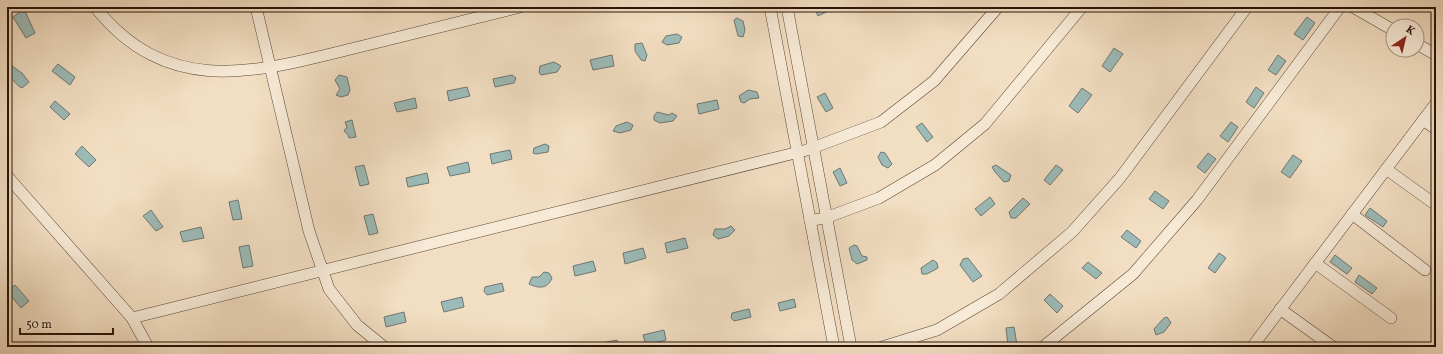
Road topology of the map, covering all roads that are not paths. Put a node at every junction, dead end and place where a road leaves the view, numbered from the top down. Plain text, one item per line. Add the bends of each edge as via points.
1 (95, 7) edge
2 (256, 7) edge
3 (520, 7) edge
4 (770, 7) edge
5 (786, 7) edge
6 (998, 7) edge
7 (1082, 7) edge
8 (1247, 7) edge
9 (1340, 7) edge
10 (1353, 7) edge
11 (1385, 25) edge
12 (1425, 49) edge
13 (1436, 55) edge
14 (270, 68) junction
15 (1436, 103) edge
16 (1423, 120) junction
17 (1436, 129) edge
18 (813, 148) junction
19 (797, 152) junction
20 (1386, 169) junction
21 (7, 176) edge
22 (1436, 205) edge
23 (1352, 214) junction
24 (828, 217) junction
25 (810, 221) junction
26 (1315, 263) junction
27 (322, 270) junction
28 (1425, 270) dead end
29 (1280, 309) junction
30 (132, 318) junction
31 (1391, 318) dead end
32 (148, 347) edge
33 (384, 347) edge
34 (834, 347) edge
35 (851, 347) edge
36 (882, 347) edge
37 (1043, 347) edge
38 (1252, 347) edge
39 (1332, 347) edge

1 - 14 street via 108,23 155,57 215,72
2 - 14 street
3 - 14 street
4 - 19 street
5 - 18 street
6 - 18 street via 934,81 881,122
7 - 24 street via 985,124 935,165 886,194
8 - 36 street via 1120,178 1072,232 999,294 938,330
9 - 37 street via 1197,200 1133,274
10 - 11 street
12 - 13 street
14 - 27 street via 309,231
15 - 16 street
16 - 17 street
16 - 20 street
18 - 19 street
18 - 24 street
19 - 25 street
19 - 27 street
20 - 22 street
20 - 23 street
21 - 30 street
23 - 26 street
23 - 28 street
24 - 25 street
24 - 35 street
25 - 34 street
26 - 29 street
26 - 31 street
27 - 30 street
27 - 33 street via 329,289 357,326
29 - 38 street
29 - 39 street
30 - 32 street

